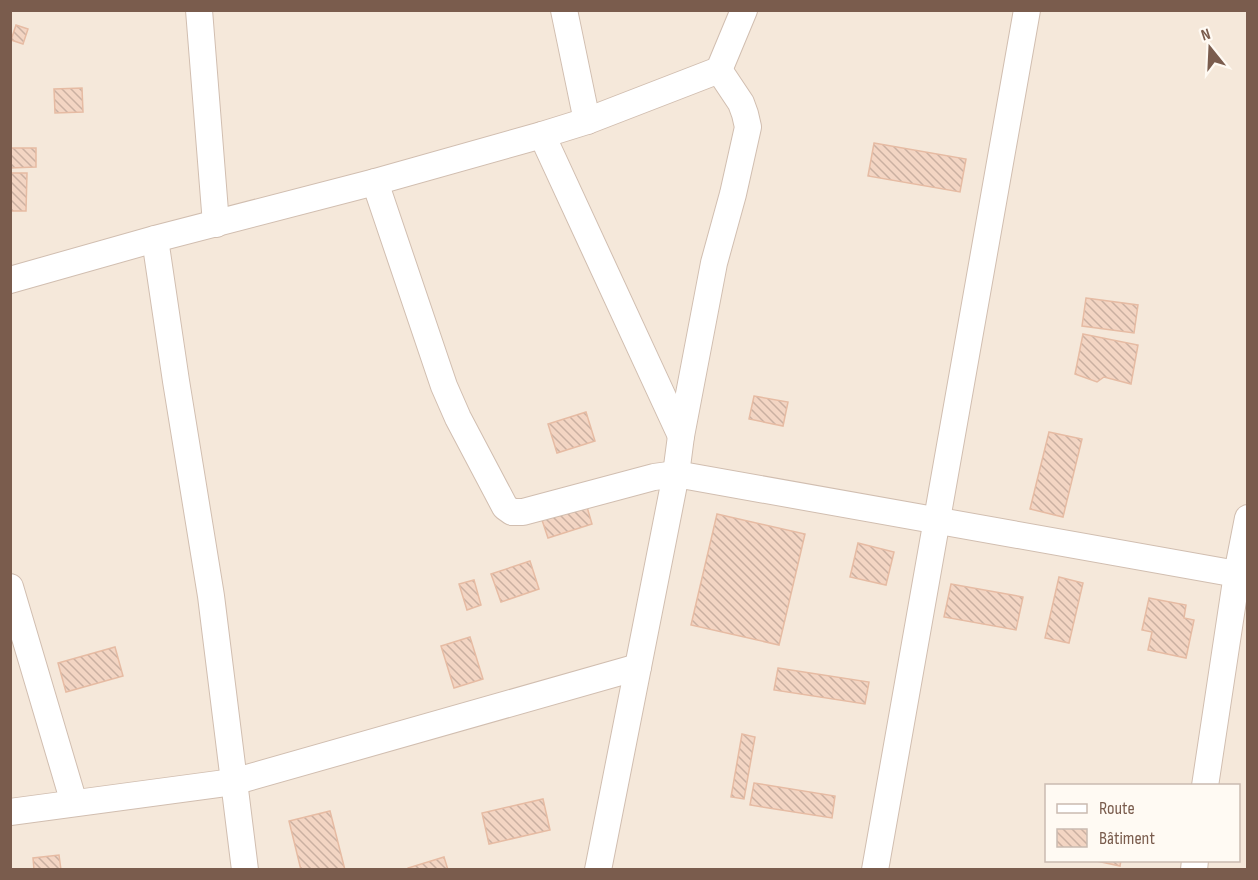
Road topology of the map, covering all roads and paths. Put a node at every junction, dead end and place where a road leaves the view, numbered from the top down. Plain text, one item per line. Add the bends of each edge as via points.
1 (199, 10) edge
2 (564, 10) edge
3 (744, 10) edge
4 (1027, 10) edge
5 (719, 70) junction
6 (587, 121) junction
7 (542, 135) junction
8 (375, 182) junction
9 (216, 224) junction
10 (155, 239) junction
11 (10, 280) edge
12 (681, 436) junction
13 (676, 474) junction
14 (1248, 518) edge
15 (937, 521) junction
16 (1242, 575) edge
17 (10, 587) edge
18 (638, 667) junction
19 (233, 782) junction
20 (1205, 784) edge
21 (74, 803) junction
22 (10, 812) edge
23 (245, 870) edge
24 (598, 870) edge
25 (875, 870) edge

1 - 9 street
2 - 6 street
3 - 5 street
4 - 15 street
5 - 6 street
5 - 12 street via 741,103 748,127 714,263
6 - 7 street
7 - 8 street
7 - 12 street
8 - 9 street
8 - 13 street via 444,386 505,507 523,512
9 - 10 street
10 - 11 street
10 - 19 street via 211,596
12 - 13 street
13 - 15 street
13 - 18 street
14 - 16 street
15 - 16 street
15 - 25 street
16 - 20 street
17 - 21 street
18 - 19 street
18 - 24 street
19 - 21 street
19 - 23 street
21 - 22 street

